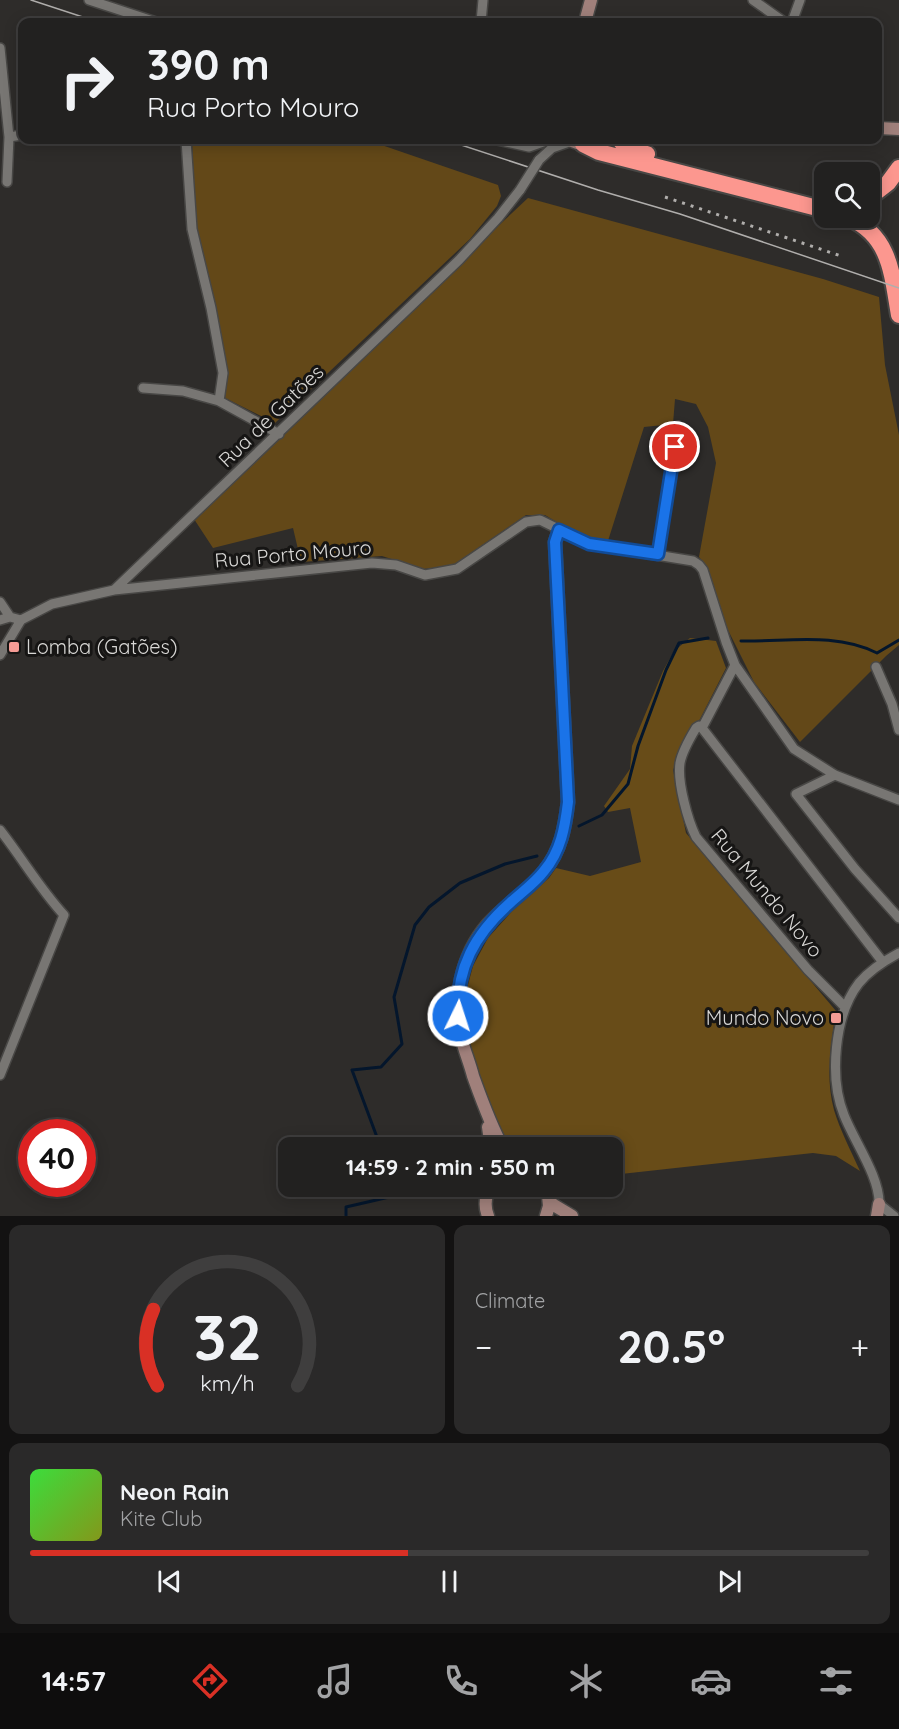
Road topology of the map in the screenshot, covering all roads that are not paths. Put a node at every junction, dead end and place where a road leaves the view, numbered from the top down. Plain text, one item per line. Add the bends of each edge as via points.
1 (89, 0) edge
2 (483, 0) edge
3 (591, 0) edge
4 (753, 0) edge
5 (800, 0) edge
6 (144, 18) edge
7 (481, 18) edge
8 (587, 18) edge
9 (778, 18) edge
10 (793, 18) edge
11 (0, 48) edge
12 (2, 88) edge
13 (882, 128) edge
14 (899, 129) edge
15 (882, 135) edge
16 (18, 136) edge
17 (899, 136) edge
18 (9, 137) junction
19 (186, 144) edge
20 (515, 144) edge
21 (536, 144) edge
22 (545, 144) edge
23 (569, 144) edge
24 (586, 144) edge
25 (623, 144) edge
26 (539, 160) junction
27 (899, 168) edge
28 (7, 182) dead end
29 (880, 189) edge
30 (814, 196) edge
31 (814, 207) edge
32 (867, 228) edge
33 (899, 315) edge
34 (143, 388) dead end
35 (219, 401) junction
36 (678, 426) dead end
37 (279, 434) junction
38 (559, 530) junction
39 (658, 554) junction
40 (114, 590) junction
41 (0, 602) edge
42 (10, 617) junction
43 (0, 620) edge
44 (21, 620) junction
45 (0, 655) edge
46 (735, 665) junction
47 (876, 667) dead end
48 (895, 702) edge
49 (702, 728) junction
50 (899, 730) edge
51 (835, 775) junction
52 (899, 801) edge
53 (0, 830) edge
54 (899, 918) edge
55 (899, 954) edge
56 (882, 962) junction
57 (845, 1007) junction
58 (0, 1075) edge
59 (486, 1114) junction
60 (489, 1137) edge
61 (498, 1137) edge
62 (486, 1197) edge
63 (547, 1197) edge
64 (549, 1197) edge
65 (878, 1210) edge
66 (487, 1215) edge
67 (546, 1216) edge
68 (572, 1216) edge
69 (894, 1216) edge

1 - 6 street
2 - 7 street
3 - 8 street
4 - 9 street
5 - 10 street
11 - 12 street
12 - 18 street
13 - 14 street
15 - 17 street
16 - 18 street
18 - 28 street
19 - 35 street via 192,229 223,373
20 - 21 street
22 - 26 street, Rua de Gatões
23 - 26 street, Rua de Gatões via 552,148
24 - 31 highway via 599,152
25 - 30 highway via 635,152
26 - 37 street, Rua de Gatões, bridge via 498,218 459,260
27 - 29 highway
32 - 33 highway via 881,244 890,265
34 - 35 street via 183,391
35 - 37 street
36 - 39 street
37 - 40 street, Rua de Gatões
38 - 39 street, Rua Porto Mouro via 589,544
38 - 40 street, Rua Porto Mouro via 540,520 526,522 457,569 425,575 396,565 372,563
38 - 59 street via 555,542 568,802 560,845 552,860 487,926 475,942 462,976 459,1028
39 - 46 street, Rua Porto Mouro via 693,561 703,570
40 - 44 street via 52,604
41 - 42 street
42 - 43 street
42 - 44 street
44 - 45 street
46 - 49 street, Rua Mundo Novo
46 - 51 street, Rua Porto Mouro via 794,749
47 - 48 street
48 - 50 street
49 - 56 street
49 - 57 street, Rua Mundo Novo via 699,726 694,732 681,760 680,780 696,837
51 - 52 street, Rua Porto Mouro
51 - 54 street via 796,794
53 - 58 street via 64,915
55 - 56 street
56 - 57 street via 860,982
57 - 65 street via 836,1063 838,1100 878,1188
59 - 60 street
59 - 61 street
62 - 66 street
63 - 67 street
64 - 68 street via 552,1204
65 - 69 street

